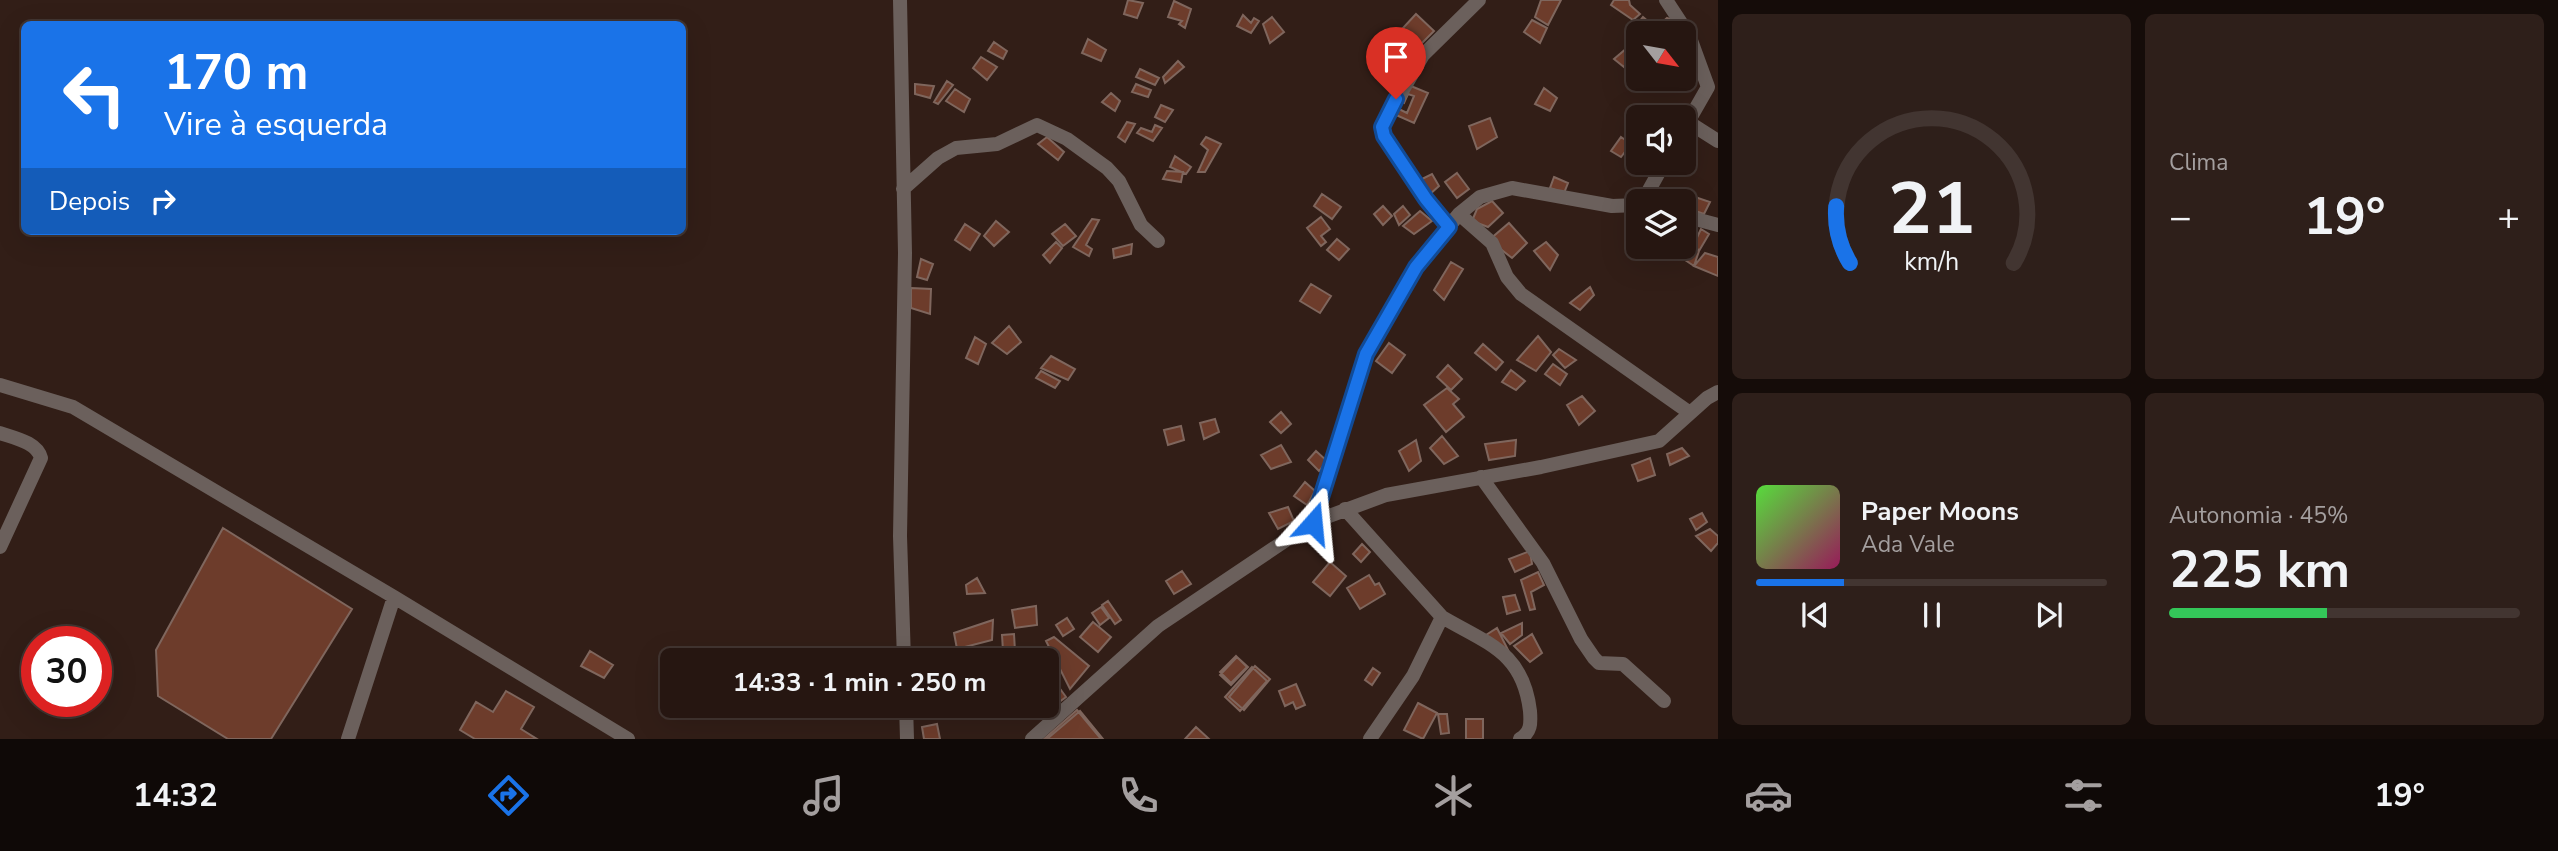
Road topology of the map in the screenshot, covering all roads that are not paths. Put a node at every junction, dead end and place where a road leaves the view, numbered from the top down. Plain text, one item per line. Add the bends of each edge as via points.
1 (900, 0) edge
2 (1479, 0) edge
3 (1666, 0) edge
4 (1696, 108) edge
5 (1696, 131) edge
6 (1718, 141) edge
7 (903, 189) junction
8 (1626, 205) edge
9 (1459, 214) junction
10 (1696, 219) edge
11 (1718, 225) edge
12 (1449, 227) junction
13 (1158, 241) dead end
14 (0, 385) edge
15 (1718, 392) edge
16 (1690, 413) junction
17 (0, 433) edge
18 (1481, 477) junction
19 (1345, 509) junction
20 (1313, 523) junction
21 (0, 547) edge
22 (394, 597) junction
23 (1442, 617) junction
24 (904, 648) edge
25 (1664, 701) dead end
26 (906, 718) edge
27 (348, 739) edge
28 (628, 739) edge
29 (907, 739) edge
30 (1032, 739) edge
31 (1370, 739) edge
32 (1520, 739) edge

1 - 7 street
2 - 12 street via 1423,55 1382,127 1426,199
3 - 4 street via 1689,35 1708,87
5 - 6 street
7 - 13 street via 956,148 997,144 1037,125 1068,139 1107,168 1119,181 1141,225
7 - 24 street
8 - 9 street via 1512,188 1480,197
9 - 12 street
9 - 16 street via 1492,243 1507,277 1521,294
10 - 11 street
12 - 20 street via 1416,267 1366,354
14 - 22 street via 73,407
15 - 16 street
16 - 18 street via 1650,444
17 - 21 street via 34,447 41,458
18 - 19 street via 1386,495
18 - 25 street via 1543,563 1594,658 1599,663 1623,664
19 - 20 street
19 - 23 street
20 - 30 street via 1158,626
22 - 27 street
22 - 28 street
23 - 31 street via 1413,676
23 - 32 street via 1504,654 1518,668 1531,723 1528,734
26 - 29 street

